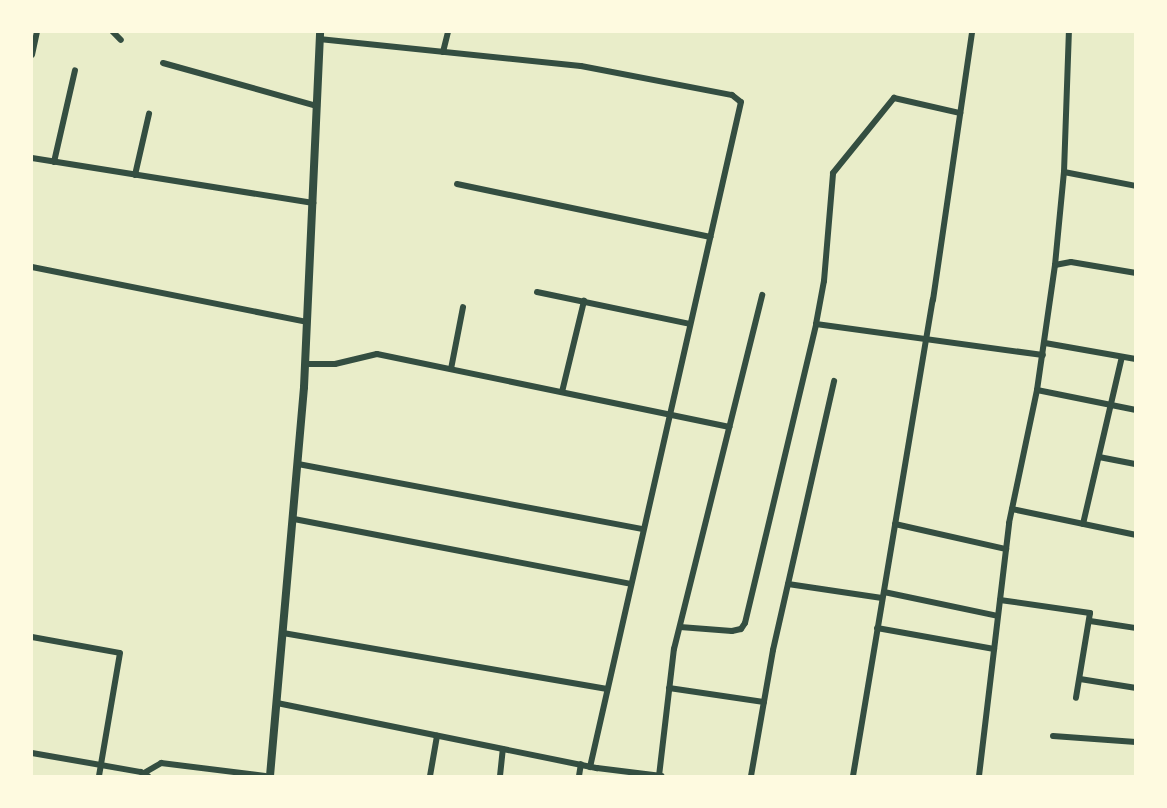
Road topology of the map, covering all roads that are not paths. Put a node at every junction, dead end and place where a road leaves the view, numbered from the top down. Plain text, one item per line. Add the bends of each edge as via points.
1 (37, 32) edge
2 (113, 32) edge
3 (448, 32) edge
4 (972, 32) edge
5 (1069, 32) edge
6 (320, 35) edge
7 (121, 40) dead end
8 (443, 52) junction
9 (32, 55) edge
10 (163, 63) dead end
11 (75, 70) dead end
12 (317, 106) junction
13 (960, 112) junction
14 (149, 114) dead end
15 (32, 158) edge
16 (54, 162) junction
17 (1064, 172) junction
18 (135, 175) junction
19 (457, 184) dead end
20 (1136, 186) edge
21 (313, 203) junction
22 (711, 237) junction
23 (1055, 265) junction
24 (32, 267) edge
25 (1136, 273) edge
26 (537, 291) dead end
27 (762, 295) dead end
28 (584, 301) junction
29 (463, 307) dead end
30 (307, 322) junction
31 (690, 324) junction
32 (816, 324) junction
33 (926, 340) junction
34 (1045, 343) junction
35 (1043, 355) junction
36 (1122, 357) junction
37 (1136, 359) edge
38 (305, 364) junction
39 (451, 369) junction
40 (834, 381) dead end
41 (1037, 390) junction
42 (562, 392) junction
43 (1111, 405) junction
44 (1136, 410) edge
45 (669, 414) junction
46 (730, 427) junction
47 (1099, 457) junction
48 (298, 464) junction
49 (1136, 464) edge
50 (1012, 509) junction
51 (294, 519) junction
52 (895, 524) junction
53 (1083, 524) junction
54 (643, 529) junction
55 (1136, 536) edge
56 (1006, 549) junction
57 (631, 584) junction
58 (788, 584) junction
59 (883, 595) junction
60 (1000, 600) junction
61 (998, 616) junction
62 (1090, 621) junction
63 (680, 627) junction
64 (878, 628) junction
65 (1136, 628) edge
66 (283, 633) junction
67 (32, 637) edge
68 (994, 649) junction
69 (1080, 679) junction
70 (669, 688) junction
71 (1136, 688) edge
72 (607, 689) junction
73 (1076, 698) dead end
74 (764, 702) junction
75 (277, 703) junction
76 (437, 736) junction
77 (1053, 736) dead end
78 (1136, 742) edge
79 (503, 749) junction
80 (32, 753) edge
81 (102, 763) junction
82 (581, 765) junction
83 (590, 766) junction
84 (146, 775) edge
85 (643, 775) edge
86 (661, 776) edge
87 (99, 777) edge
88 (265, 777) edge
89 (270, 777) edge
90 (430, 777) edge
91 (500, 777) edge
92 (579, 777) edge
93 (751, 777) edge
94 (853, 777) edge
95 (979, 777) edge

1 - 9 street
2 - 7 street
3 - 8 street
4 - 13 street
5 - 17 street
6 - 8 street
6 - 12 street
8 - 22 street via 581,66 738,98 741,110
10 - 12 street
11 - 16 street
12 - 21 street
13 - 32 street via 894,98 837,166 830,180 824,281
13 - 33 street
14 - 18 street
15 - 16 street
16 - 18 street
17 - 20 street
17 - 23 street
18 - 21 street
19 - 22 street
21 - 30 street
22 - 31 street
23 - 25 street via 1071,262
23 - 34 street
24 - 30 street
26 - 28 street
27 - 46 street
28 - 31 street
28 - 42 street
29 - 39 street
30 - 38 street
31 - 45 street
32 - 33 street
32 - 63 street via 745,623 741,629 726,632
33 - 35 street
33 - 52 street
34 - 35 street
34 - 36 street
35 - 41 street
36 - 37 street
36 - 43 street
38 - 39 street via 335,364 377,354
38 - 48 street
39 - 42 street
40 - 58 street
41 - 43 street
41 - 50 street
42 - 45 street
43 - 44 street
43 - 47 street
45 - 46 street
45 - 54 street
46 - 63 street
47 - 49 street
47 - 53 street
48 - 51 street
48 - 54 street
50 - 53 street
50 - 56 street
51 - 57 street
51 - 66 street
52 - 56 street
52 - 59 street
53 - 55 street
54 - 57 street
56 - 60 street
57 - 72 street
58 - 59 street
58 - 74 street
59 - 61 street
59 - 64 street
60 - 61 street
60 - 62 street via 1087,612
61 - 68 street
62 - 65 street
62 - 69 street
63 - 70 street
64 - 68 street
64 - 94 street
66 - 72 street
66 - 75 street
67 - 81 street via 120,653
68 - 95 street
69 - 71 street
69 - 73 street
70 - 74 street
70 - 86 street
72 - 83 street
74 - 93 street
75 - 76 street
75 - 89 street
76 - 79 street
76 - 90 street
77 - 78 street
79 - 82 street
79 - 91 street
80 - 81 street
81 - 84 street
81 - 87 street
82 - 83 street
82 - 92 street
83 - 85 street
84 - 88 street via 161,763
85 - 86 street

